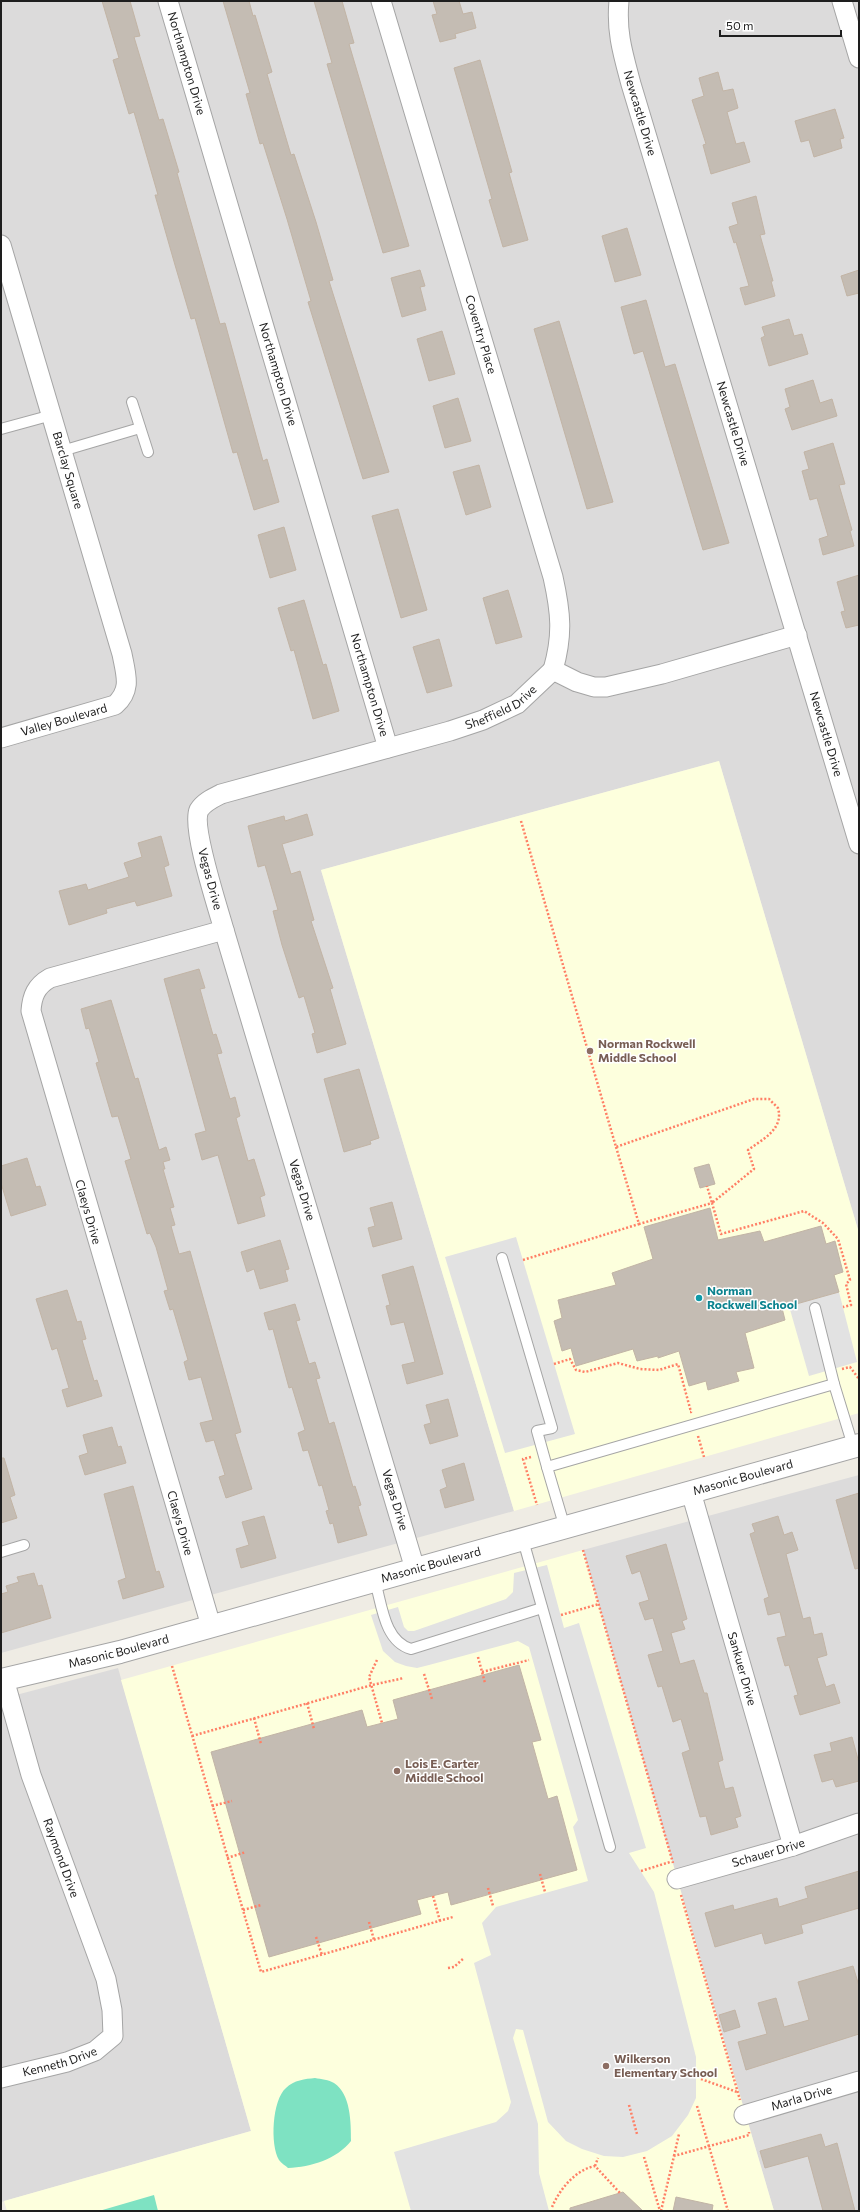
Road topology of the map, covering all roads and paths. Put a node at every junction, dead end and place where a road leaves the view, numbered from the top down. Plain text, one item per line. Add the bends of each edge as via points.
1 (168, 1) edge
2 (381, 1) edge
3 (619, 1) edge
4 (842, 1) edge
5 (859, 58) edge
6 (1, 246) edge
7 (132, 402) dead end
8 (52, 415) junction
9 (140, 428) junction
10 (1, 429) edge
11 (62, 451) junction
12 (148, 452) dead end
13 (797, 635) junction
14 (553, 670) junction
15 (124, 697) joint
16 (1, 738) edge
17 (388, 748) junction
18 (200, 810) joint
19 (521, 821) dead end
20 (859, 844) edge
21 (224, 930) junction
22 (616, 1147) junction
23 (707, 1186) dead end
24 (712, 1204) junction
25 (638, 1224) junction
26 (502, 1258) dead end
27 (523, 1260) dead end
28 (843, 1307) dead end
29 (815, 1308) dead end
30 (554, 1364) dead end
31 (834, 1384) junction
32 (684, 1414) dead end
33 (698, 1435) dead end
34 (856, 1445) edge
35 (543, 1454) junction
36 (704, 1457) dead end
37 (547, 1467) junction
38 (691, 1492) junction
39 (537, 1504) dead end
40 (565, 1528) junction
41 (523, 1540) junction
42 (24, 1545) dead end
43 (583, 1550) dead end
44 (1, 1552) edge
45 (415, 1569) junction
46 (375, 1581) junction
47 (599, 1604) junction
48 (542, 1608) junction
49 (561, 1615) dead end
50 (211, 1626) junction
51 (478, 1656) dead end
52 (377, 1660) dead end
53 (529, 1660) dead end
54 (172, 1666) dead end
55 (482, 1672) junction
56 (424, 1674) dead end
57 (404, 1678) dead end
58 (2, 1680) edge
59 (485, 1683) dead end
60 (372, 1685) junction
61 (432, 1699) dead end
62 (307, 1703) junction
63 (254, 1718) junction
64 (382, 1723) dead end
65 (314, 1729) dead end
66 (192, 1736) junction
67 (261, 1744) dead end
68 (232, 1801) dead end
69 (212, 1806) junction
70 (859, 1823) edge
71 (793, 1846) junction
72 (610, 1847) dead end
73 (246, 1852) dead end
74 (227, 1858) junction
75 (675, 1870) junction
76 (641, 1871) dead end
77 (540, 1874) dead end
78 (488, 1888) dead end
79 (545, 1892) dead end
80 (432, 1896) dead end
81 (261, 1905) dead end
82 (493, 1906) dead end
83 (243, 1910) junction
84 (453, 1917) dead end
85 (440, 1921) junction
86 (369, 1922) dead end
87 (316, 1937) dead end
88 (374, 1940) junction
89 (322, 1954) junction
90 (464, 1958) dead end
91 (448, 1968) dead end
92 (113, 2036) joint
93 (1, 2078) edge
94 (701, 2079) dead end
95 (859, 2081) edge
96 (738, 2092) junction
97 (629, 2105) dead end
98 (697, 2106) dead end
99 (744, 2115) junction
100 (637, 2134) dead end
101 (679, 2134) dead end
102 (709, 2146) junction
103 (674, 2156) junction
104 (644, 2157) dead end
105 (598, 2158) dead end
106 (596, 2166) junction
107 (620, 2193) dead end
108 (552, 2207) dead end
109 (660, 2211) edge
110 (728, 2211) edge

1 - 17 street, Northampton Drive
2 - 14 street, Coventry Place via 553,577 561,619
3 - 13 street, Newcastle Drive via 619,39 629,76
4 - 5 street
6 - 8 street, Barclay Square
7 - 9 lane
8 - 10 lane
8 - 11 street, Barclay Square
9 - 11 lane
9 - 12 lane
11 - 15 street, Barclay Square via 122,654 126,672
13 - 14 street via 606,688 577,682
13 - 20 street, Newcastle Drive
14 - 17 street, Sheffield Drive via 517,704 501,712 450,731
15 - 16 street, Valley Boulevard via 115,705
17 - 18 street, Sheffield Drive via 221,794 206,802
18 - 21 street, Vegas Drive via 197,816 198,833
19 - 22 path
21 - 45 street, Vegas Drive
21 - 50 street, Claeys Drive via 50,978 42,982 36,990 32,998 31,1011
22 - 24 path via 754,1099 769,1099 778,1108 780,1121 771,1134 748,1150 754,1169
22 - 25 path
23 - 24 path
24 - 25 path
24 - 28 path via 721,1234 804,1210 823,1223 838,1240 850,1280 846,1284 851,1305
25 - 27 path
26 - 35 lane via 552,1428 537,1431
29 - 31 lane
30 - 32 path via 570,1360 576,1370 585,1372 618,1362 640,1369 659,1370 678,1364 691,1412
31 - 34 lane
31 - 37 lane
33 - 36 path
34 - 38 street, Masonic Boulevard
35 - 37 lane
35 - 39 path via 523,1459
37 - 40 lane
38 - 40 street, Masonic Boulevard
38 - 71 street, Sankuer Drive
40 - 41 street, Masonic Boulevard
41 - 45 street, Masonic Boulevard
41 - 48 lane
42 - 44 lane
43 - 47 path
45 - 46 street, Masonic Boulevard
46 - 48 lane via 388,1628 401,1646 411,1649
46 - 50 street, Masonic Boulevard
47 - 49 path
47 - 75 path
48 - 72 lane
50 - 58 street, Masonic Boulevard via 120,1652
51 - 55 path
52 - 60 path via 369,1677
53 - 55 path
54 - 66 path
55 - 59 path
56 - 61 path
57 - 60 path
58 - 92 street, Raymond Drive via 31,1775 106,1979 112,2010
60 - 62 path
60 - 64 path
62 - 63 path
62 - 65 path
63 - 66 path
63 - 67 path
66 - 69 path
68 - 69 path
69 - 74 path
70 - 71 street, Schauer Drive
71 - 75 street, Schauer Drive
73 - 74 path
74 - 83 path
75 - 76 path
75 - 96 path
77 - 79 path
78 - 82 path
80 - 85 path
81 - 83 path
83 - 89 path via 260,1972
84 - 85 path
85 - 88 path
86 - 88 path
87 - 89 path
88 - 89 path
90 - 91 path via 454,1967
92 - 93 street, Kenneth Drive via 95,2051 67,2062
94 - 96 path
95 - 99 street, Marla Drive
96 - 99 path
97 - 100 path
98 - 102 path
99 - 102 path via 750,2135
101 - 103 path
102 - 103 path
102 - 110 path
103 - 109 path
104 - 109 path
105 - 106 path
106 - 107 path
106 - 108 path via 584,2170 573,2178

